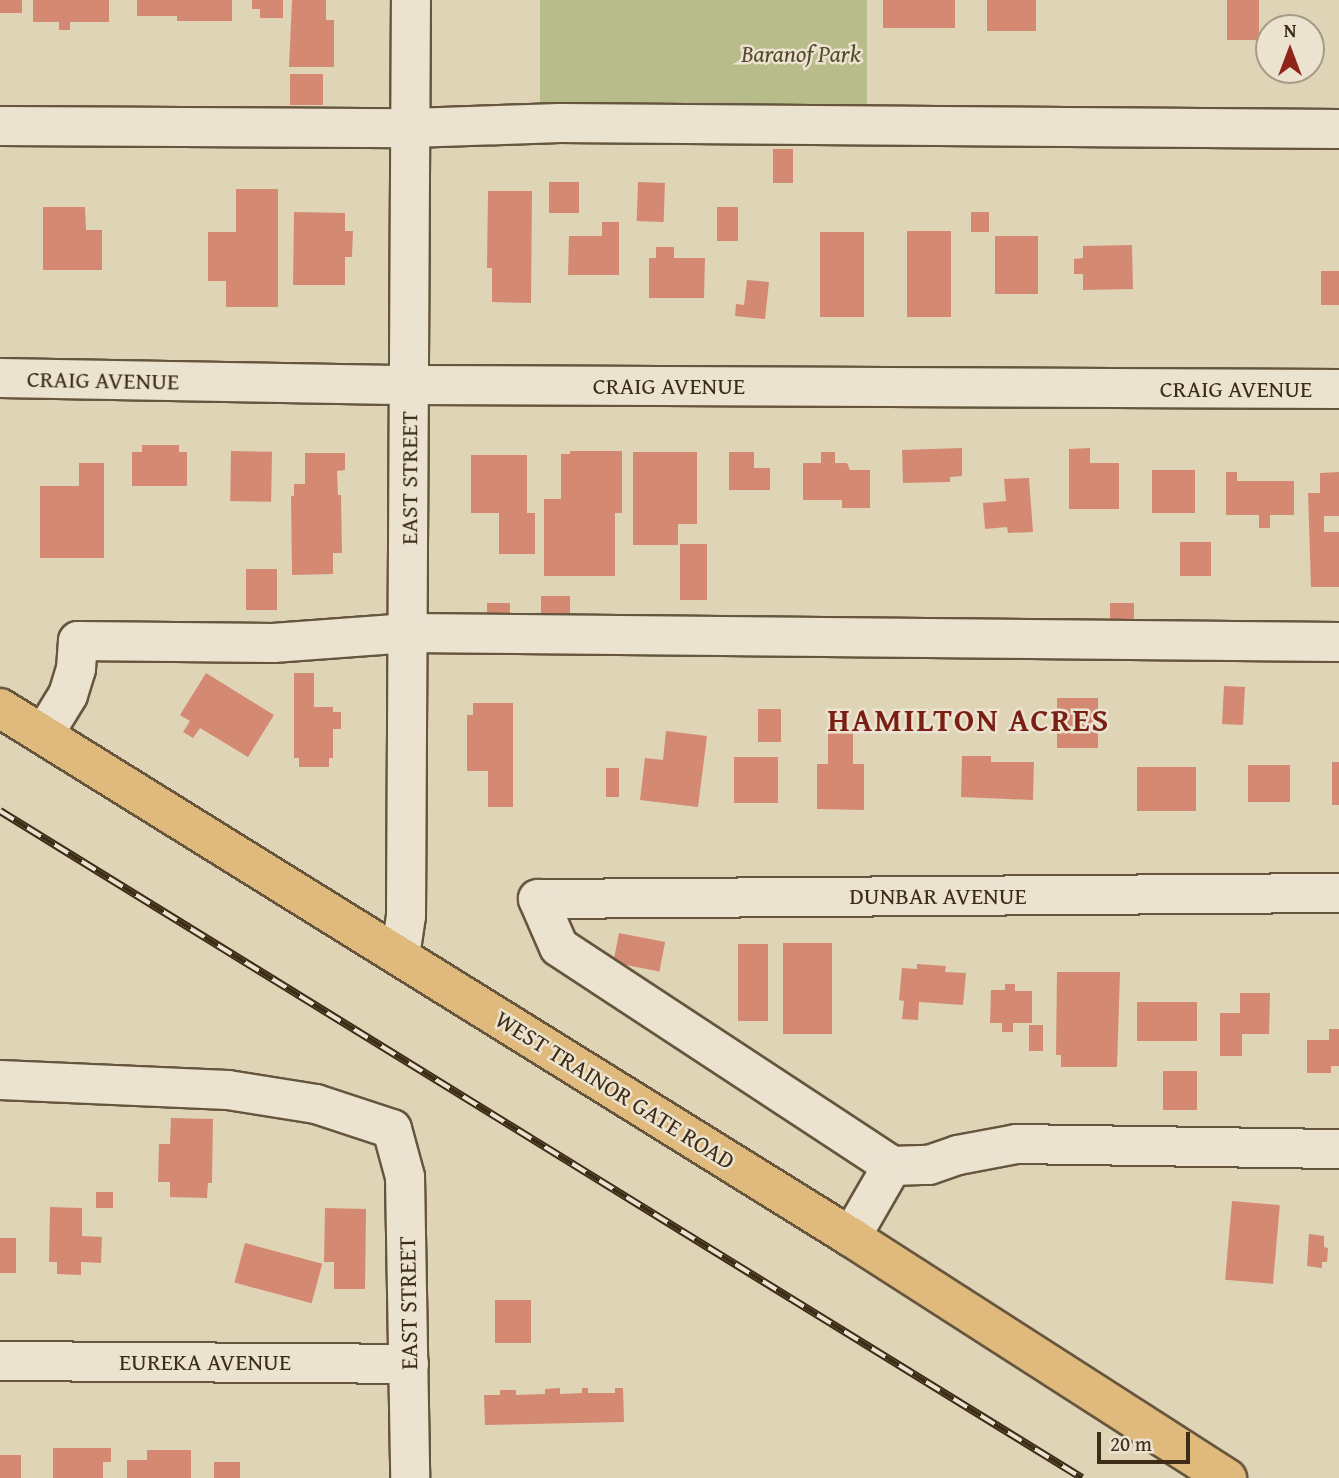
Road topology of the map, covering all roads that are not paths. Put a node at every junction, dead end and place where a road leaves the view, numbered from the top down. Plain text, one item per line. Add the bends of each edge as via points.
1 (411, 0) edge
2 (0, 126) edge
3 (411, 128) junction
4 (1339, 129) edge
5 (0, 378) edge
6 (410, 385) junction
7 (1339, 390) edge
8 (409, 633) junction
9 (1339, 642) edge
10 (0, 708) edge
11 (44, 734) junction
12 (1339, 893) edge
13 (400, 956) junction
14 (0, 1080) edge
15 (1339, 1149) edge
16 (892, 1166) junction
17 (851, 1237) junction
18 (0, 1361) edge
19 (409, 1364) junction
20 (410, 1478) edge
21 (1227, 1478) edge

1 - 3 street, EAST STREET
2 - 3 street
3 - 4 street via 574,123
3 - 6 street, EAST STREET
5 - 6 street, CRAIG AVENUE
6 - 7 street, CRAIG AVENUE
6 - 8 street, EAST STREET
8 - 9 street
8 - 11 street via 273,643 78,641 68,695
8 - 13 street, EAST STREET via 406,916
10 - 11 main road, WEST TRAINOR GATE ROAD
11 - 13 main road, WEST TRAINOR GATE ROAD
12 - 16 street, DUNBAR AVENUE via 538,899 559,947
13 - 17 main road, WEST TRAINOR GATE ROAD
14 - 19 street, EAST STREET via 228,1090 316,1104 392,1129 405,1177
15 - 16 street via 1016,1144 929,1165
16 - 17 street
17 - 21 main road, WEST TRAINOR GATE ROAD
18 - 19 street, EUREKA AVENUE
19 - 20 street, EAST STREET

